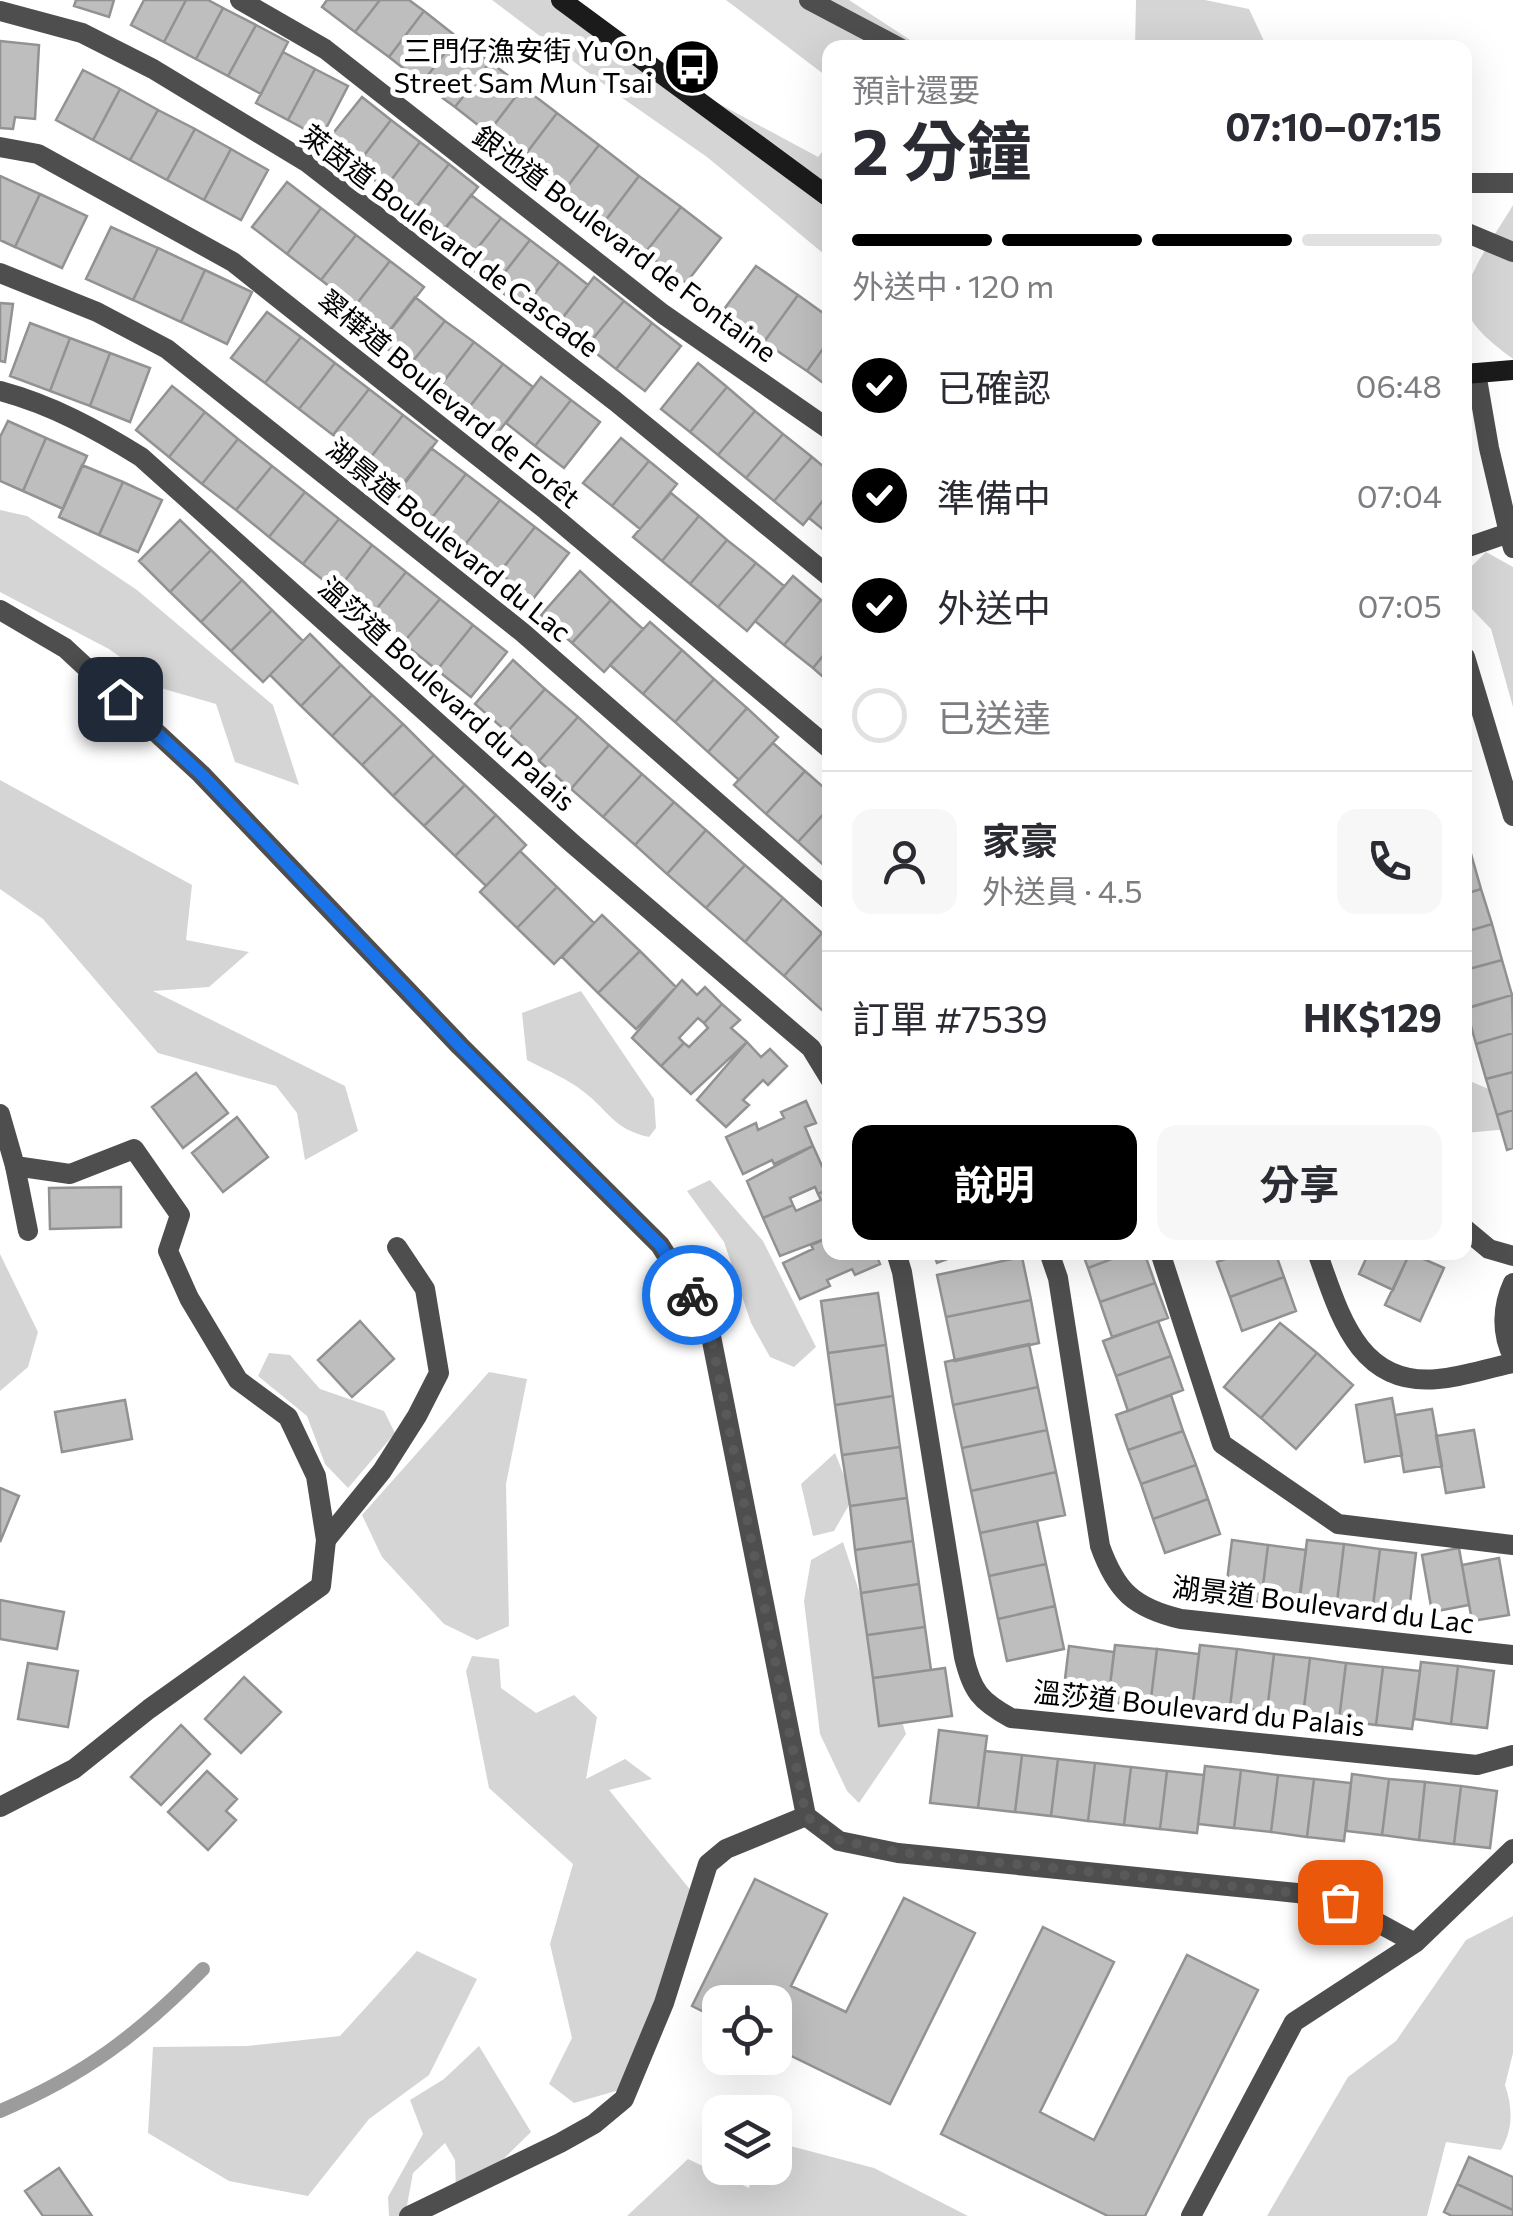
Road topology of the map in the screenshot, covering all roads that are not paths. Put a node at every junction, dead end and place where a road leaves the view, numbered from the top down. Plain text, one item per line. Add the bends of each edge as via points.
1 (240, 0) edge
2 (560, 0) edge
3 (810, 0) edge
4 (0, 12) edge
5 (885, 40) edge
6 (0, 147) edge
7 (1503, 182) edge
8 (1472, 183) edge
9 (822, 192) edge
10 (1472, 235) edge
11 (1513, 252) edge
12 (0, 274) edge
13 (1513, 370) edge
14 (1472, 373) edge
15 (1472, 381) edge
16 (0, 391) edge
17 (822, 424) edge
18 (1511, 541) edge
19 (1472, 547) edge
20 (822, 570) edge
21 (0, 610) edge
22 (1472, 680) edge
23 (822, 741) edge
24 (1513, 816) edge
25 (822, 894) edge
26 (822, 1067) edge
27 (0, 1114) edge
28 (15, 1166) junction
29 (28, 1231) dead end
30 (1472, 1234) edge
31 (397, 1248) dead end
32 (1513, 1256) edge
33 (898, 1260) edge
34 (1052, 1260) edge
35 (1163, 1260) edge
36 (1320, 1260) edge
37 (1513, 1283) edge
38 (1513, 1360) edge
39 (326, 1540) junction
40 (1511, 1544) edge
41 (1513, 1655) edge
42 (1513, 1755) edge
43 (0, 1807) edge
44 (806, 1816) junction
45 (1513, 1848) edge
46 (1415, 1943) junction
47 (409, 2216) edge
48 (1191, 2216) edge

1 - 17 street, 銀池道 Boulevard de Fontaine via 325,48 662,314
2 - 9 street
3 - 5 street
4 - 20 street, 萊茵道 Boulevard de Cascade via 82,33 308,163
6 - 23 street, 翠樺道 Boulevard de Forêt via 38,154 232,262 546,510
7 - 8 street
10 - 11 street
12 - 25 street, 湖景道 Boulevard du Lac via 97,312 167,350 522,632
13 - 14 street
15 - 18 street
16 - 26 street, 溫莎道 Boulevard du Palais via 88,424 141,457 810,1048
18 - 19 street
21 - 44 street via 65,648 201,774 660,1245 708,1321
22 - 24 street
27 - 28 street
28 - 29 street
28 - 39 street via 70,1174 134,1149 180,1216 168,1251 189,1298 238,1380 288,1416 316,1476
30 - 32 street via 1489,1249
31 - 39 street via 425,1289 438,1373 382,1471
33 - 42 street, 溫莎道 Boulevard du Palais via 964,1658 970,1684 987,1705 1011,1718 1458,1763
34 - 41 street, 湖景道 Boulevard du Lac via 1100,1546 1128,1597 1153,1613 1181,1619
35 - 40 street via 1222,1444 1338,1524
36 - 38 street via 1349,1334 1396,1374 1438,1379
37 - 38 street via 1504,1330
39 - 43 street via 320,1586 74,1769
44 - 46 street via 839,1840 898,1852 1326,1899
44 - 47 street via 726,1849 708,1864 664,2003 624,2099 560,2143
45 - 46 street
46 - 48 street via 1294,2022

